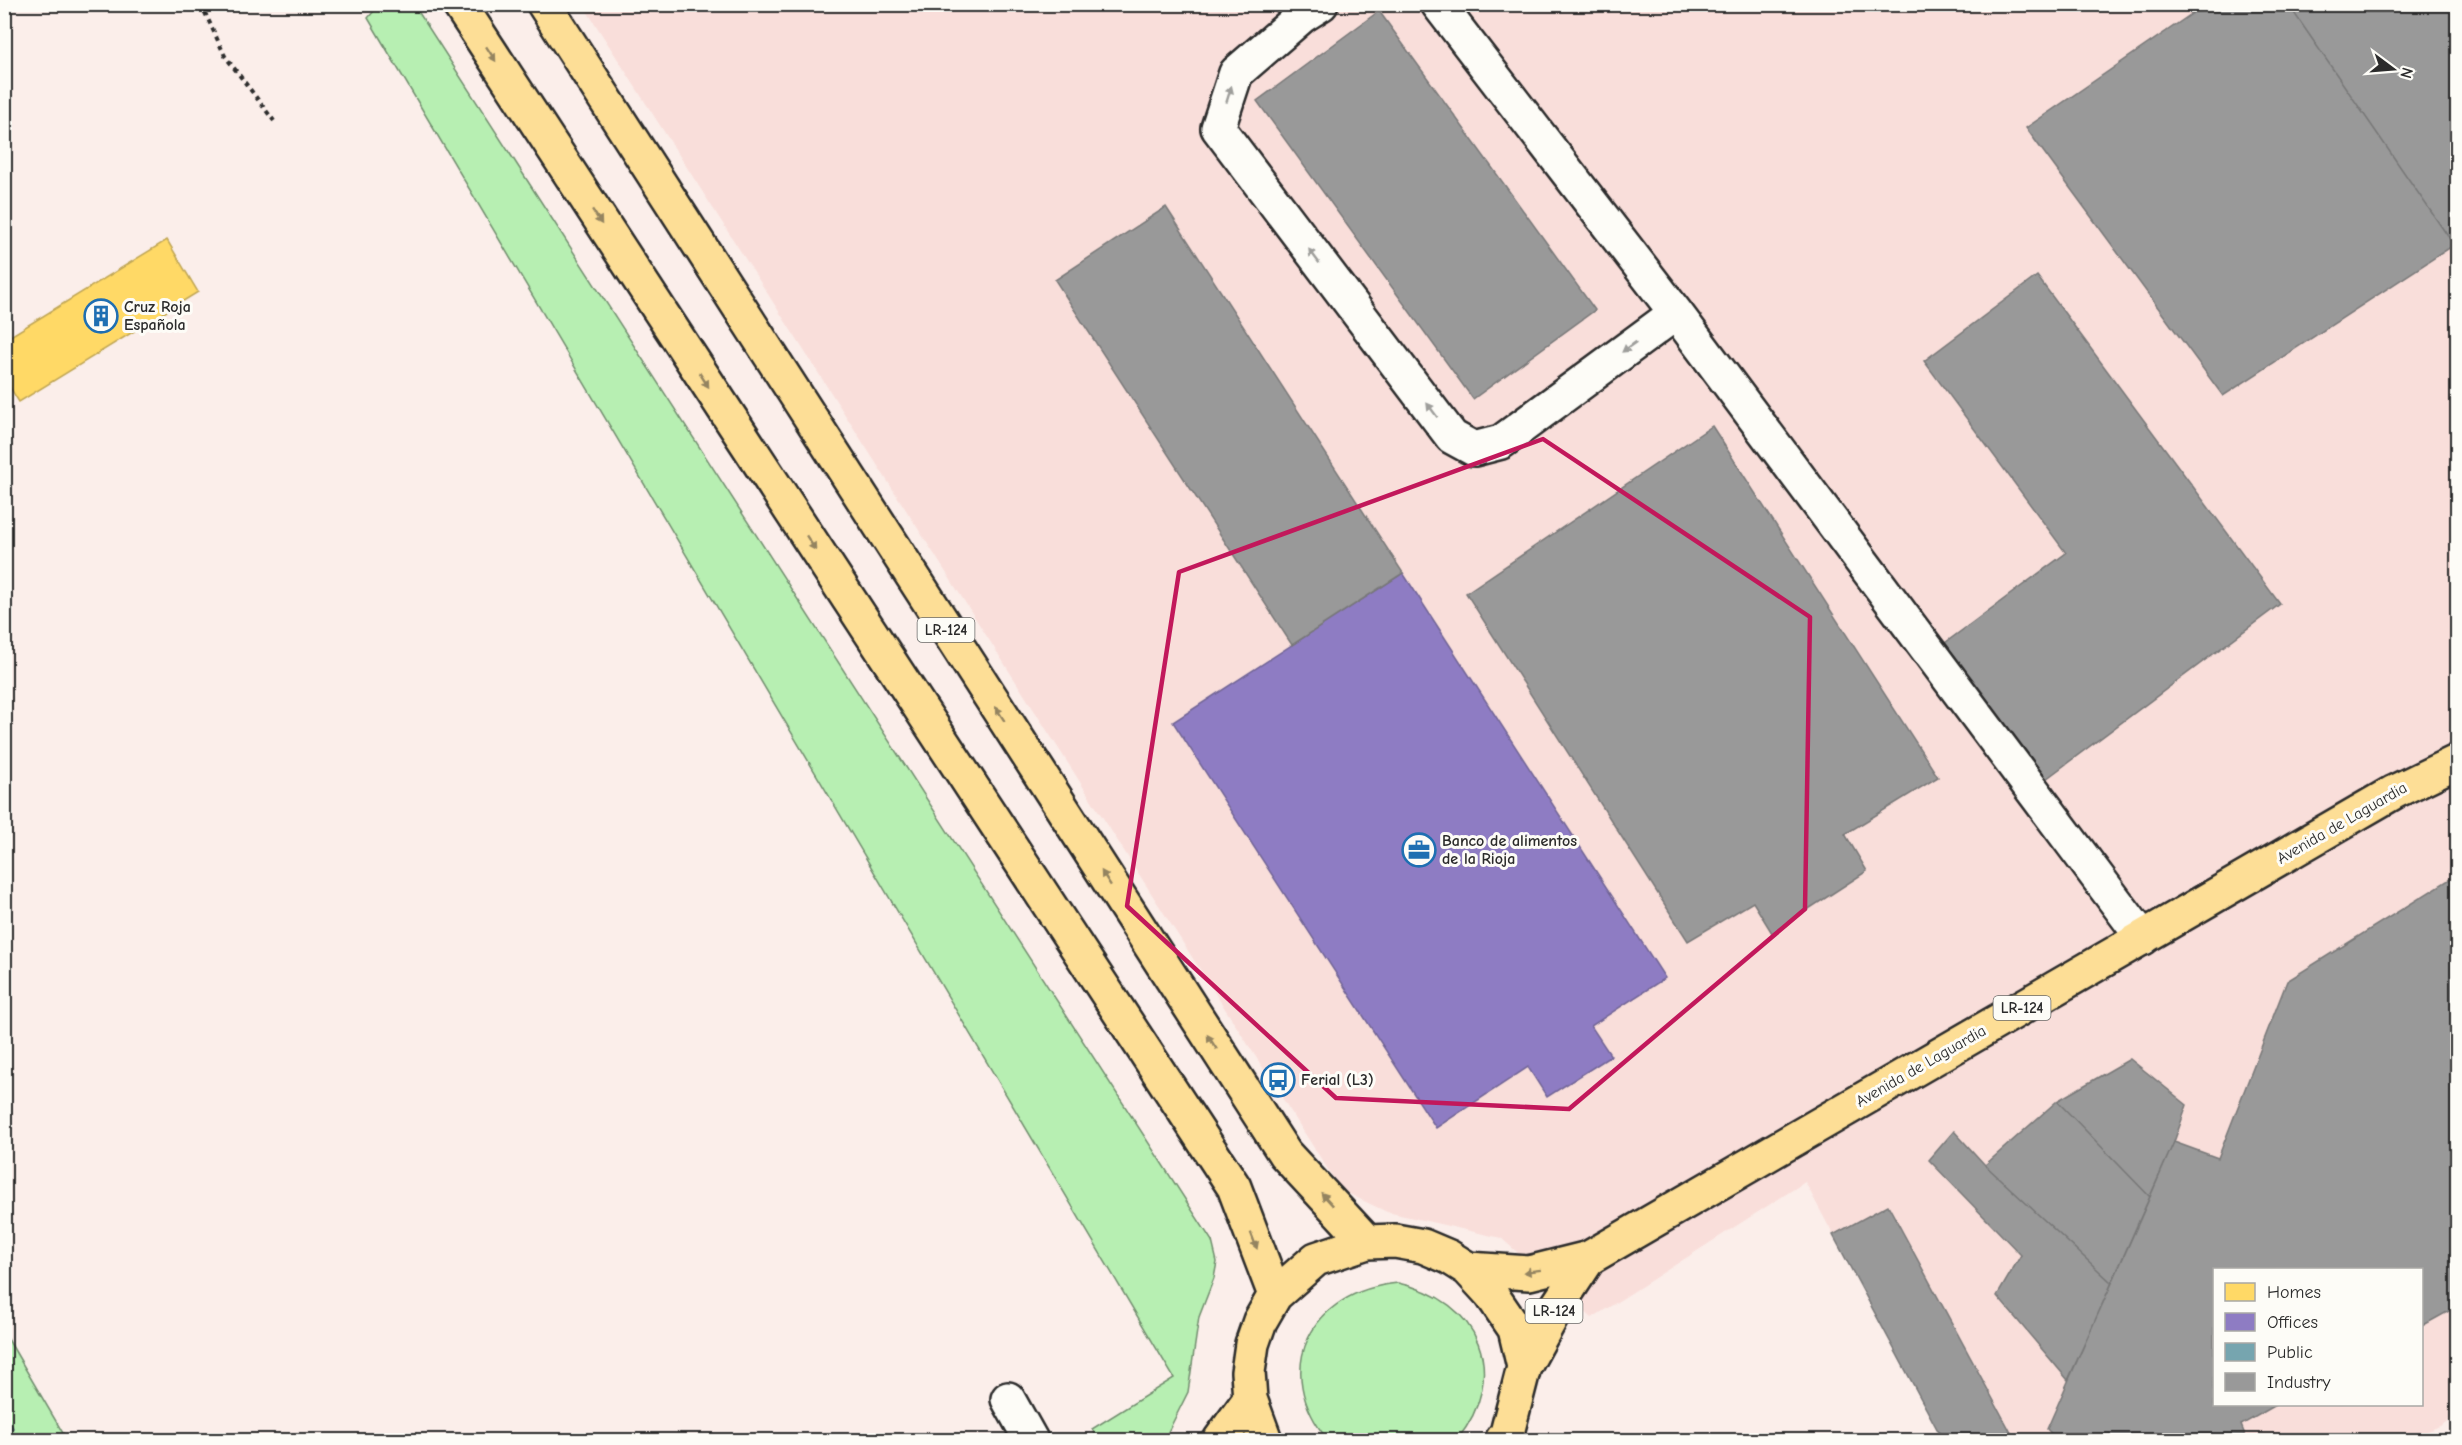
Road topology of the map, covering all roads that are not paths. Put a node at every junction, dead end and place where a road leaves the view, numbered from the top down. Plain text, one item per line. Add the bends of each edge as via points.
1 (459, 4) edge
2 (544, 4) edge
3 (1321, 4) edge
4 (1438, 4) edge
5 (1676, 313) junction
6 (2457, 761) edge
7 (2143, 938) junction
8 (1367, 1242) junction
9 (1589, 1258) junction
10 (1468, 1269) junction
11 (1275, 1295) junction
12 (1524, 1367) junction
13 (1008, 1399) dead end
14 (1250, 1399) junction
15 (1031, 1440) edge
16 (1220, 1440) edge
17 (1265, 1440) edge
18 (1502, 1440) edge

1 -> 11 main road via 1233,1187
8 -> 2 main road, LR-124 via 1285,1154
5 -> 3 lane via 1501,442 1474,449 1452,437 1218,128 1236,73
4 - 5 lane
5 - 7 lane
6 - 7 main road, Avenida de Laguardia / LR-124 via 2394,792
7 - 9 main road, Avenida de Laguardia / LR-124
8 - 10 main road, LR-124 via 1423,1246
8 - 11 main road, LR-124 via 1316,1259
9 -> 10 main road, LR-124 via 1529,1273
9 - 12 main road, Avenida de Laguardia / LR-124
10 - 12 main road, LR-124 via 1515,1329
11 - 14 main road, LR-124 via 1252,1344
12 - 18 main road, LR-124
13 - 15 lane
14 - 16 main road
14 - 17 main road, LR-124

